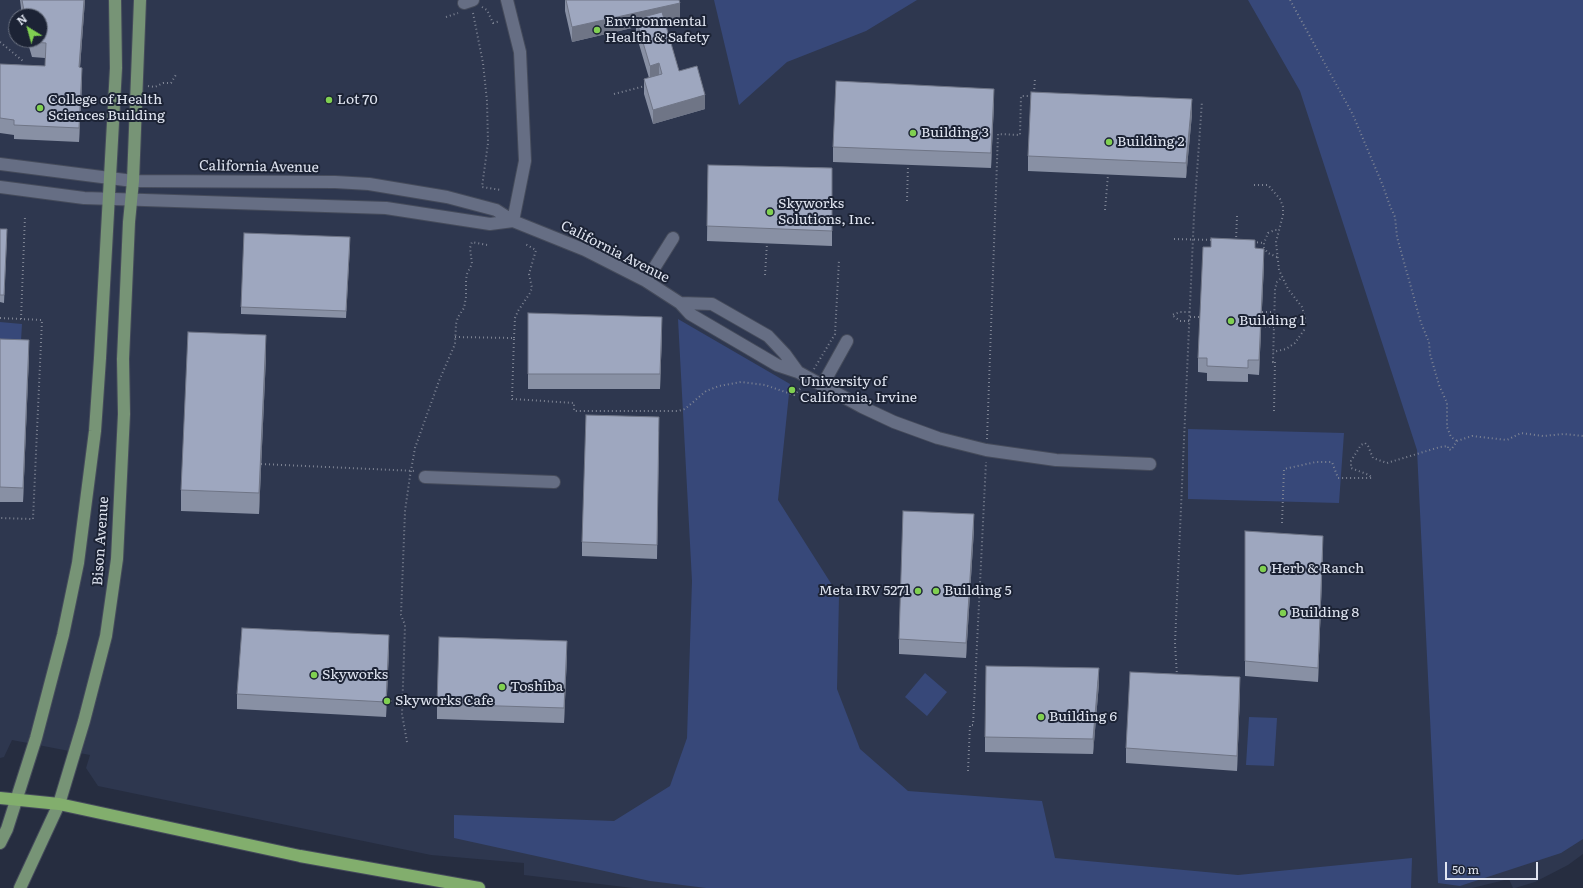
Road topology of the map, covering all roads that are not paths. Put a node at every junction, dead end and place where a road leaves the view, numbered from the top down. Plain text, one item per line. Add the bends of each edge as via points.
1 (115, 0) edge
2 (140, 0) edge
3 (507, 0) edge
4 (0, 164) edge
5 (110, 178) junction
6 (133, 180) junction
7 (0, 187) edge
8 (108, 199) junction
9 (131, 200) junction
10 (513, 221) junction
11 (673, 238) dead end
12 (646, 281) junction
13 (680, 303) junction
14 (847, 342) dead end
15 (803, 375) junction
16 (822, 386) junction
17 (1150, 464) dead end
18 (421, 474) road end
19 (554, 482) dead end
20 (0, 798) edge
21 (16, 800) junction
22 (59, 804) junction
23 (0, 843) edge
24 (20, 888) edge
25 (480, 888) edge

1 - 5 main road, Bison Avenue via 116,68
2 - 6 main road, Bison Avenue
3 - 10 street via 520,52 526,161
4 - 5 street, California Avenue
5 - 6 street, California Avenue
5 - 8 main road, Bison Avenue
6 - 9 main road, Bison Avenue
6 - 10 street, California Avenue via 369,184 447,197 496,210
7 - 8 street, California Avenue
8 - 9 street, California Avenue
8 - 21 main road, Bison Avenue via 95,431 78,563 64,635
9 - 10 street, California Avenue via 386,208 490,224
9 - 22 main road, Bison Avenue via 117,559 106,636
10 - 12 street, California Avenue via 585,250
11 - 12 street
12 - 13 street, California Avenue
13 - 15 street, California Avenue via 690,314 770,361
13 - 15 street, California Avenue via 712,304 768,336
14 - 16 street
15 - 16 street, California Avenue
16 - 17 street, California Avenue via 894,422 938,438 986,450 1056,460
18 - 19 street
20 - 21 highway
21 - 22 highway
21 - 23 main road, Bison Avenue
22 - 24 main road, Bison Avenue
22 - 25 highway via 300,856

